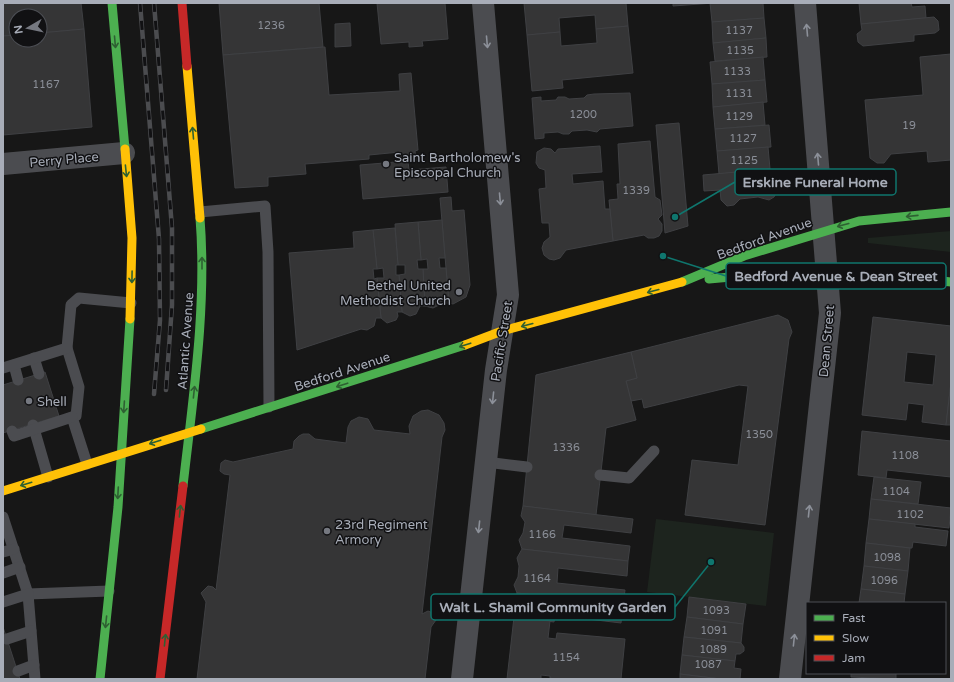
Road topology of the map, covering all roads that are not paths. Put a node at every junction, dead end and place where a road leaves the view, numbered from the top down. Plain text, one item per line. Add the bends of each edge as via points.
1 (112, 3) edge
2 (182, 3) edge
3 (483, 3) edge
4 (805, 3) edge
5 (124, 153) junction
6 (3, 164) edge
7 (200, 212) junction
8 (951, 212) edge
9 (824, 231) junction
10 (828, 268) junction
11 (690, 280) junction
12 (951, 282) edge
13 (131, 303) junction
14 (502, 331) junction
15 (67, 348) junction
16 (34, 358) junction
17 (8, 366) edge
18 (39, 374) dead end
19 (18, 380) dead end
20 (269, 407) junction
21 (72, 417) junction
22 (33, 427) junction
23 (12, 431) dead end
24 (189, 431) junction
25 (654, 451) dead end
26 (121, 454) junction
27 (486, 462) junction
28 (87, 464) junction
29 (526, 467) dead end
30 (600, 475) dead end
31 (48, 477) junction
32 (3, 491) edge
33 (3, 517) edge
34 (14, 549) junction
35 (3, 552) edge
36 (20, 567) junction
37 (3, 573) edge
38 (109, 591) junction
39 (28, 594) junction
40 (3, 602) edge
41 (31, 631) junction
42 (7, 639) dead end
43 (34, 665) junction
44 (18, 671) dead end
45 (35, 679) edge
46 (100, 679) edge
47 (160, 679) edge
48 (462, 679) edge
49 (790, 679) edge

1 -> 5 main road
7 -> 2 main road, Atlantic Avenue
3 -> 14 street, Pacific Street via 508,295
9 -> 4 street, Dean Street
5 - 6 street, Perry Place
5 -> 13 main road via 132,238
7 - 20 lane via 265,206 268,252
24 -> 7 main road, Atlantic Avenue via 201,308
8 -> 9 main road, Bedford Avenue via 862,221
9 - 10 street, Dean Street
9 - 11 main road, Bedford Avenue via 744,256
10 - 11 main road, Bedford Avenue
10 - 12 main road, Bedford Avenue
49 -> 10 street, Dean Street via 830,313
11 -> 14 main road, Bedford Avenue
13 - 15 lane via 79,298 71,305
13 -> 26 main road
14 -> 20 main road, Bedford Avenue via 475,342
14 -> 27 street, Pacific Street
15 - 16 lane
15 - 21 lane via 79,387 76,416
16 - 17 lane
16 - 18 lane
17 - 19 lane
20 - 24 main road, Bedford Avenue
21 - 22 lane
21 - 28 lane
22 - 23 lane via 14,436
22 - 31 lane
24 -> 26 main road, Bedford Avenue
47 -> 24 main road, Atlantic Avenue
25 - 30 lane via 629,478
26 - 28 main road, Bedford Avenue
26 -> 38 main road
27 - 29 lane
27 -> 48 street, Pacific Street
28 - 31 main road, Bedford Avenue
31 -> 32 main road, Bedford Avenue
33 - 34 lane
34 - 35 lane
34 - 36 lane
36 - 37 lane
36 - 39 lane
38 - 39 lane
38 -> 46 main road
39 - 40 lane
39 - 41 lane
41 - 42 lane
41 - 43 lane
43 - 44 lane
43 - 45 lane

